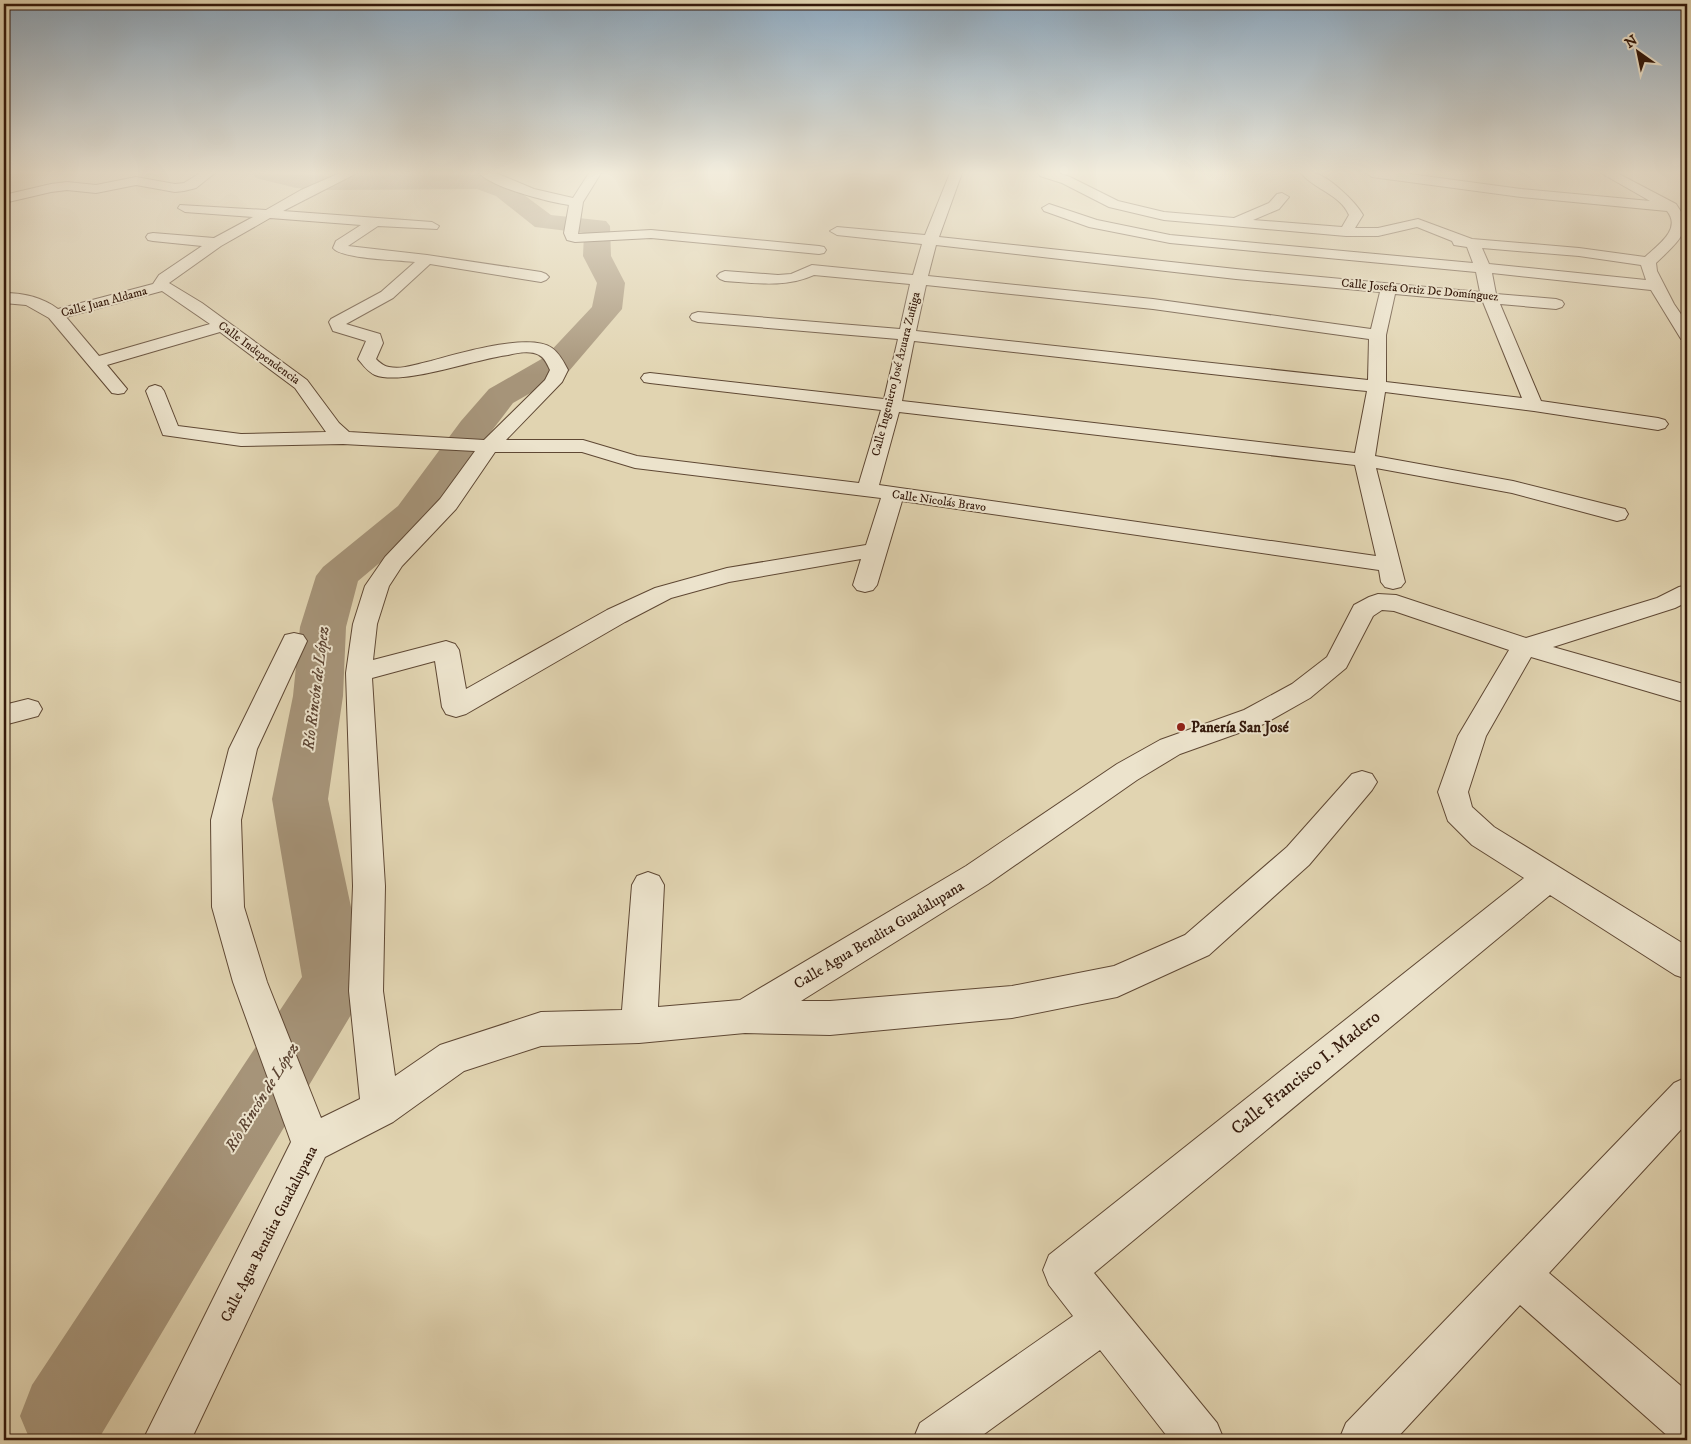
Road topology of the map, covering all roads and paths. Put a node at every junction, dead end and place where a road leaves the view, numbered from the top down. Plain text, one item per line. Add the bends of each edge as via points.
1 (189, 240) edge
2 (221, 240) edge
3 (346, 240) edge
4 (718, 240) edge
5 (828, 240) edge
6 (924, 240) edge
7 (1185, 240) edge
8 (1438, 240) edge
9 (1464, 240) edge
10 (1669, 240) edge
11 (930, 241) junction
12 (216, 243) junction
13 (1473, 244) junction
14 (819, 250) junction
15 (427, 259) junction
16 (1648, 262) junction
17 (1483, 268) junction
18 (812, 270) junction
19 (725, 276) dead end
20 (541, 277) dead end
21 (919, 280) junction
22 (164, 286) junction
23 (1658, 286) junction
24 (1389, 287) junction
25 (1489, 296) junction
26 (4, 298) edge
27 (1556, 304) dead end
28 (55, 315) junction
29 (698, 317) dead end
30 (222, 326) junction
31 (906, 335) junction
32 (1378, 335) junction
33 (1687, 335) edge
34 (94, 363) junction
35 (650, 378) dead end
36 (1377, 386) junction
37 (118, 389) dead end
38 (155, 390) dead end
39 (892, 404) junction
40 (1534, 405) junction
41 (1658, 424) dead end
42 (343, 438) junction
43 (489, 446) junction
44 (1364, 460) junction
45 (867, 490) junction
46 (893, 495) junction
47 (1617, 514) dead end
48 (876, 550) junction
49 (1390, 565) junction
50 (865, 585) dead end
51 (1687, 592) edge
52 (1396, 603) junction
53 (294, 641) dead end
54 (1524, 647) junction
55 (359, 673) junction
56 (1687, 694) edge
57 (1362, 782) dead end
58 (1549, 877) junction
59 (648, 885) dead end
60 (1687, 964) edge
61 (745, 1016) junction
62 (639, 1026) junction
63 (1687, 1096) edge
64 (380, 1108) junction
65 (311, 1143) junction
66 (1519, 1275) junction
67 (1104, 1320) junction
68 (1687, 1421) edge
69 (167, 1440) edge
70 (938, 1440) edge
71 (1200, 1440) edge
72 (1363, 1440) edge

1 - 12 street
2 - 12 street, Calle Juan Aldama
3 - 15 street via 340,248
4 - 14 street
5 - 14 street
6 - 11 street, Calle Josefa Ortiz De Domínguez
7 - 17 street
8 - 13 street
9 - 13 street
10 - 16 street
11 - 21 street, Calle Ingeniero José Azuara Zuñiga
11 - 24 street, Calle Josefa Ortiz De Domínguez
12 - 22 street, Calle Juan Aldama via 164,278 161,284
13 - 16 street via 1579,252
13 - 17 street
14 - 18 street
15 - 20 street
15 - 43 street via 387,295 336,324 374,338 367,359 382,372 407,372 516,347 542,349 559,370 553,382
16 - 23 street via 1649,271
17 - 23 street
17 - 25 street
18 - 19 street via 794,278 778,280
18 - 21 street
21 - 31 street, Calle Ingeniero José Azuara Zuñiga
21 - 32 street via 1153,304
22 - 28 street, Calle Juan Aldama
22 - 30 street, Calle Independencia
23 - 33 street
24 - 25 street, Calle Josefa Ortiz De Domínguez
24 - 32 street
25 - 27 street, Calle Josefa Ortiz De Domínguez
25 - 40 street
26 - 28 street, Calle Juan Aldama via 28,300
28 - 34 street
29 - 31 street
30 - 34 street
30 - 42 street, Calle Independencia via 301,384
31 - 36 street
31 - 39 street, Calle Ingeniero José Azuara Zuñiga
32 - 36 street
34 - 37 street
35 - 39 street
36 - 40 street
36 - 44 street
38 - 42 street via 172,432 241,440
39 - 44 street
39 - 45 street, Calle Ingeniero José Azuara Zuñiga
40 - 41 street
42 - 43 street
43 - 45 street, Calle Nicolás Bravo via 583,446 635,462
43 - 55 street via 448,504 393,562 377,586 365,624
44 - 47 street via 1513,486
44 - 49 street
45 - 46 street, Calle Nicolás Bravo
46 - 48 street
46 - 49 street, Calle Nicolás Bravo
48 - 50 street
48 - 55 street via 727,575 663,593 616,616 456,707 446,650
49 - 52 street
51 - 54 street via 1666,603
52 - 54 street
52 - 61 street, Calle Agua Bendita Guadalupana via 1378,602 1363,611 1337,662 1302,691 1254,717 1170,747 1127,772 977,875
53 - 65 street via 241,758 226,820 228,907 250,982
54 - 56 street
54 - 58 street via 1472,736 1453,792 1459,813 1483,836
55 - 64 street via 369,886 366,991
57 - 61 street via 1298,856 1197,945 1117,981 1012,1002 830,1018
58 - 60 street
58 - 67 street, Calle Francisco I. Madero via 1064,1270
59 - 62 street
61 - 62 street, Calle Agua Bendita Guadalupana
62 - 64 street, Calle Agua Bendita Guadalupana via 541,1029 453,1057
63 - 66 street
64 - 65 street, Calle Agua Bendita Guadalupana
65 - 69 street, Calle Agua Bendita Guadalupana
66 - 68 street
66 - 72 street
67 - 70 street
67 - 71 street

